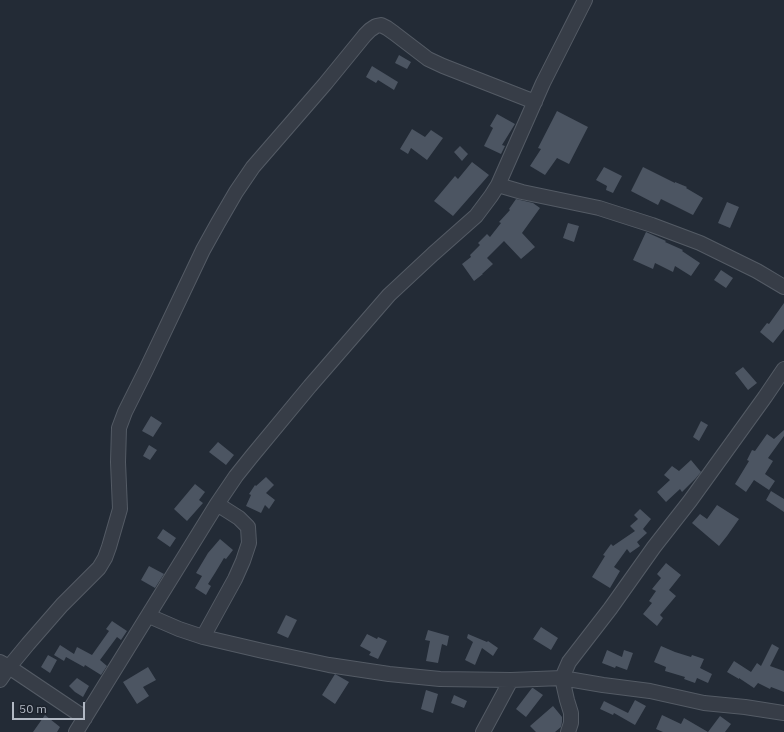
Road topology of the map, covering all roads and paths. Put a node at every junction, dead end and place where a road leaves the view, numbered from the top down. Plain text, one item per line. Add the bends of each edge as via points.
1 (585, 0) edge
2 (535, 102) junction
3 (498, 185) junction
4 (784, 287) edge
5 (784, 369) edge
6 (217, 504) junction
7 (149, 616) junction
8 (203, 637) junction
9 (5, 664) edge
10 (562, 678) junction
11 (0, 680) edge
12 (511, 680) junction
13 (784, 714) edge
14 (85, 718) junction
15 (76, 732) edge
16 (483, 732) edge
17 (568, 732) edge

1 - 2 street
2 - 3 street
2 - 9 street via 443,66 381,25 365,35 253,167 218,222 121,422 118,462 120,509 105,558 99,568 28,644
3 - 4 street via 599,208 652,225 700,243
3 - 6 street via 476,216 389,295 351,338 252,456
5 - 10 street via 690,501 569,662
6 - 7 street
6 - 8 street via 248,527 249,542 235,579
7 - 8 street
7 - 14 street
8 - 12 street via 329,665 389,674 440,679
9 - 11 street
9 - 14 street
10 - 12 street
10 - 13 street
10 - 17 street via 571,713
12 - 16 street
14 - 15 street

